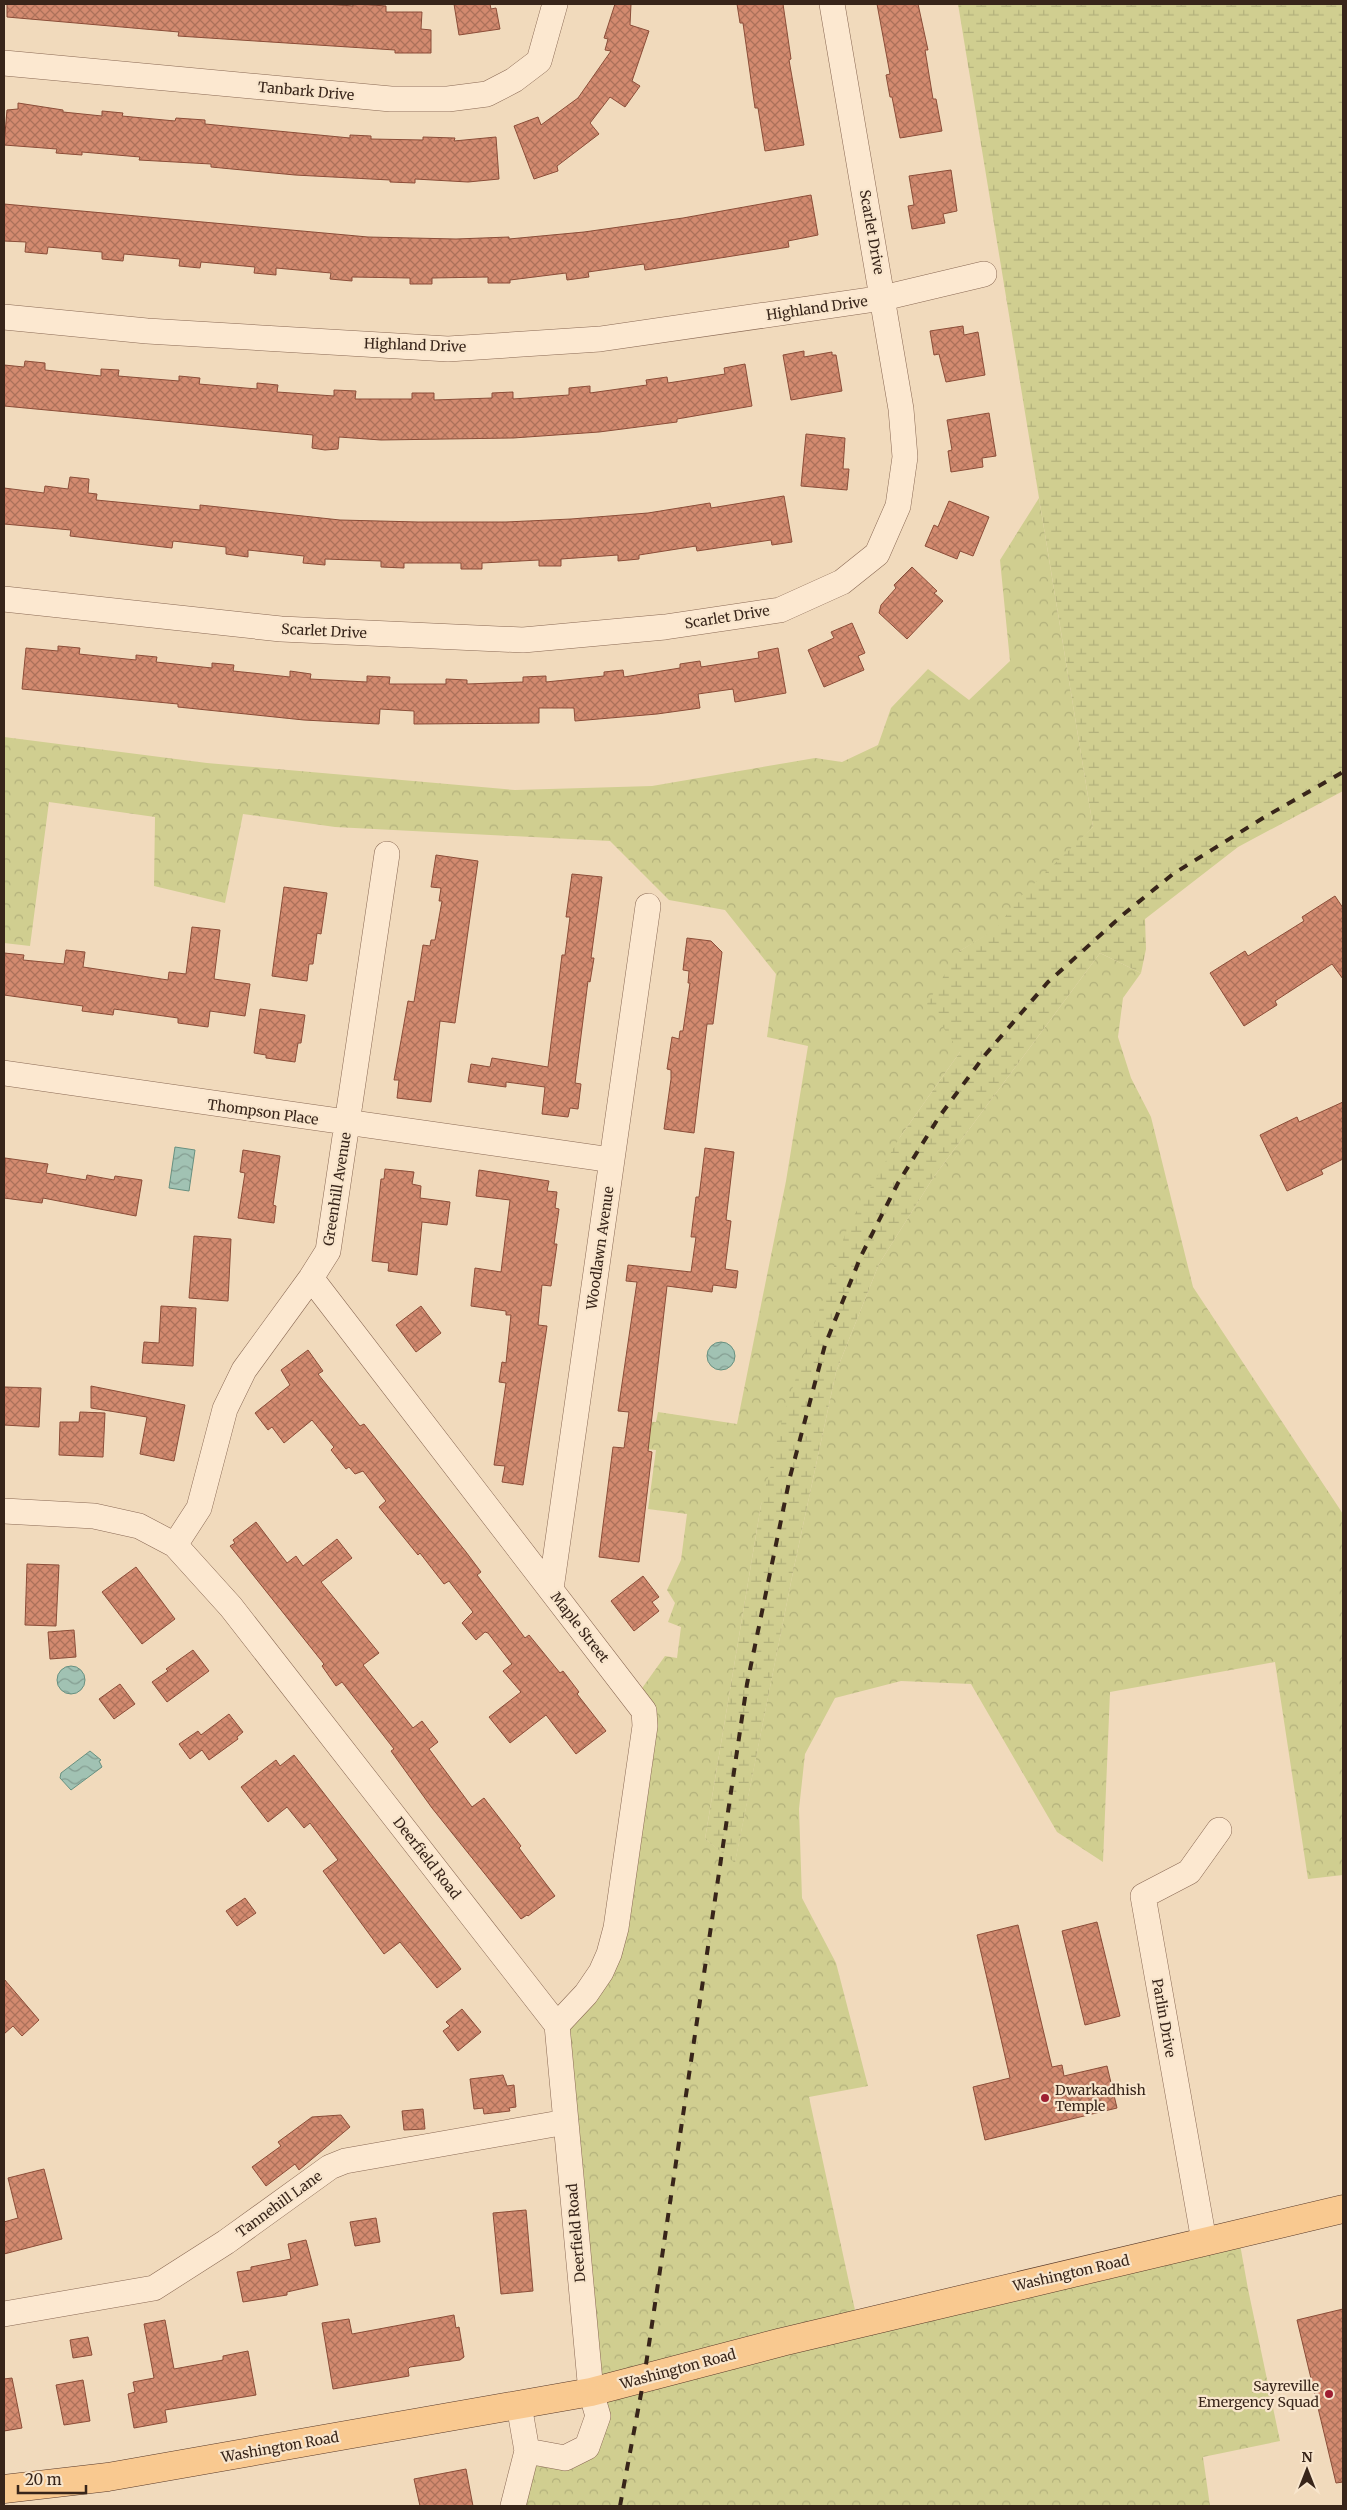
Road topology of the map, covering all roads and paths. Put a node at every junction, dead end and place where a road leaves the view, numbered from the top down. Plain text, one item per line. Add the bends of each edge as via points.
1 (555, 4) edge
2 (832, 4) edge
3 (4, 62) edge
4 (984, 274) dead end
5 (883, 298) junction
6 (4, 317) edge
7 (4, 598) edge
8 (387, 854) dead end
9 (648, 906) dead end
10 (4, 1073) edge
11 (348, 1124) junction
12 (612, 1160) junction
13 (312, 1278) junction
14 (4, 1511) edge
15 (175, 1545) junction
16 (551, 1589) junction
17 (1219, 1830) dead end
18 (556, 2025) junction
19 (566, 2122) junction
20 (1343, 2209) edge
21 (1204, 2241) junction
22 (4, 2314) edge
23 (591, 2392) junction
24 (520, 2406) junction
25 (528, 2451) junction
26 (4, 2488) edge
27 (513, 2506) edge

1 - 3 street, Tanbark Drive via 539,61 514,80 487,94 448,99 391,99
2 - 5 street, Scarlet Drive
4 - 5 street, Highland Drive
5 - 6 street, Highland Drive via 600,339 448,349 146,331
5 - 7 street, Scarlet Drive via 901,409 905,457 898,506 877,554 842,582 780,610 665,627 524,640 281,629
8 - 11 street, Greenhill Avenue
9 - 12 street, Woodlawn Avenue
10 - 11 street, Thompson Place
11 - 12 street, Thompson Place
11 - 13 street, Greenhill Avenue via 328,1251
12 - 16 street, Woodlawn Avenue
13 - 15 street, Greenhill Avenue via 244,1370 225,1409 199,1508
13 - 16 street, Maple Street
14 - 15 street, Deerfield Road via 94,1516 139,1526
15 - 18 street, Deerfield Road via 231,1607
16 - 18 street, Maple Street via 640,1705 644,1711 645,1726 616,1928 609,1954 586,1994
17 - 21 street, Parlin Drive via 1189,1872 1143,1896
18 - 19 street, Deerfield Road
19 - 22 street, Tannehill Lane via 345,2161 154,2288
19 - 23 street, Deerfield Road
20 - 21 main road, Washington Road
21 - 23 main road, Washington Road via 782,2342
23 - 24 main road, Washington Road
23 - 25 street, Deerfield Road via 598,2416 587,2447 565,2458
24 - 25 street
24 - 26 main road, Washington Road via 108,2478
25 - 27 street

